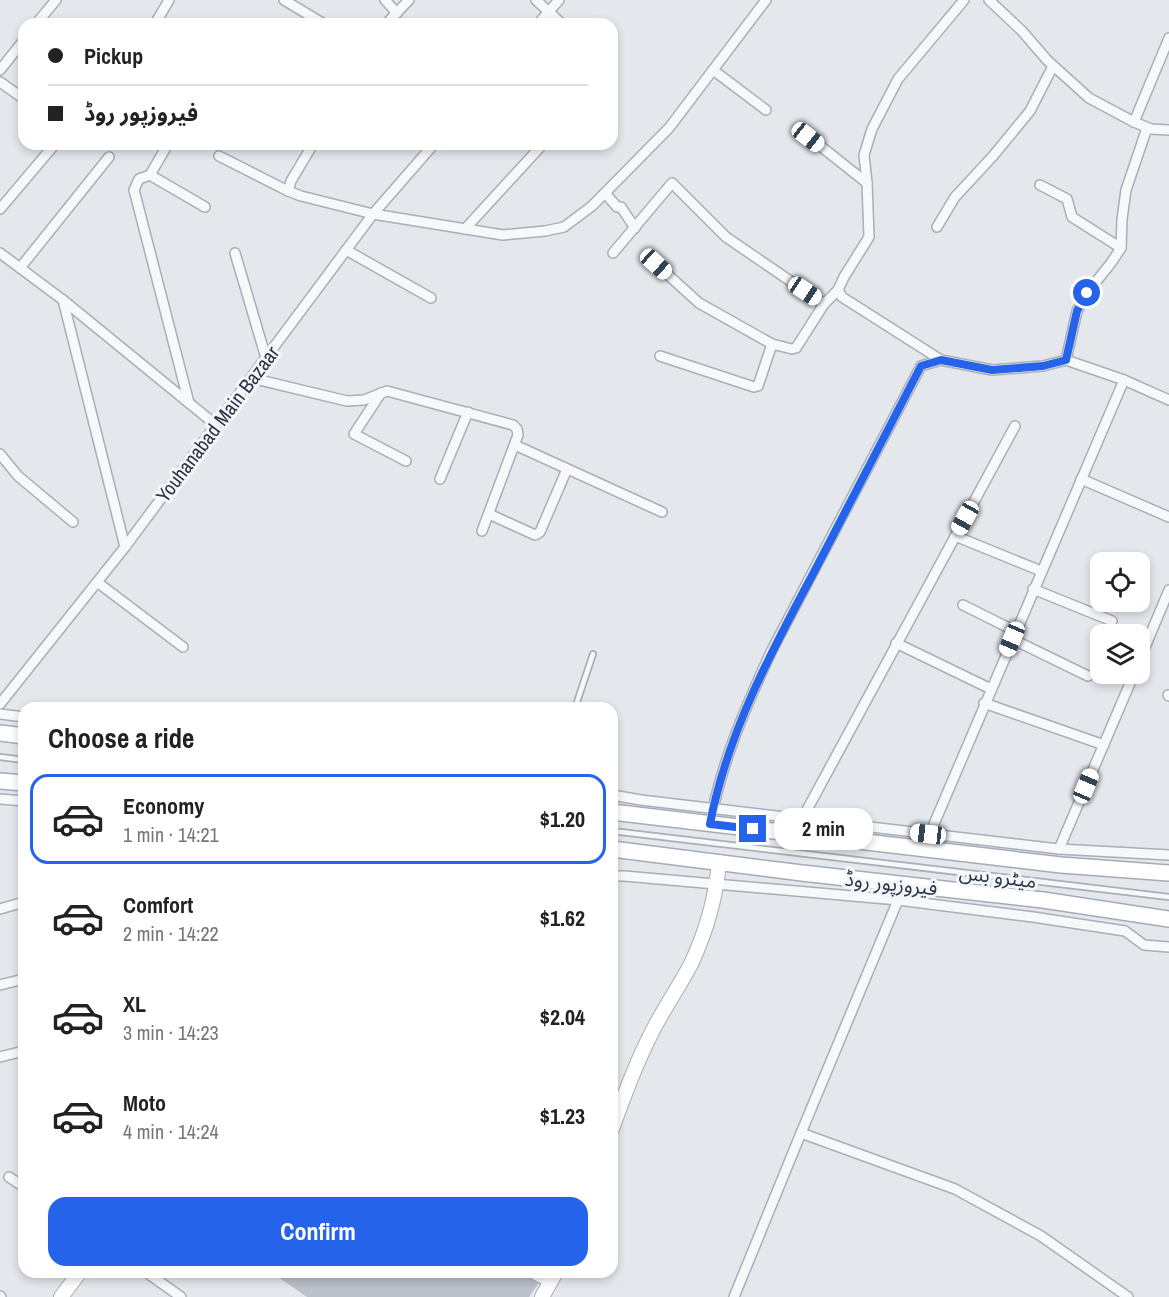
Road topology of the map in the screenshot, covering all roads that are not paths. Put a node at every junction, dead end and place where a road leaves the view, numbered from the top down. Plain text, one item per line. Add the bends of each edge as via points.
1 (56, 0) edge
2 (169, 0) edge
3 (284, 0) edge
4 (385, 0) edge
5 (409, 0) edge
6 (536, 0) edge
7 (559, 0) edge
8 (766, 0) edge
9 (963, 0) edge
10 (989, 0) edge
11 (397, 13) junction
12 (548, 13) junction
13 (41, 18) edge
14 (158, 18) edge
15 (314, 18) edge
16 (392, 18) edge
17 (543, 18) edge
18 (554, 18) edge
19 (1169, 38) edge
20 (18, 48) edge
21 (1053, 66) junction
22 (0, 70) edge
23 (713, 70) junction
24 (0, 82) edge
25 (18, 95) edge
26 (766, 110) dead end
27 (1134, 122) junction
28 (1148, 128) junction
29 (1169, 130) edge
30 (808, 137) dead end
31 (50, 150) edge
32 (165, 150) edge
33 (309, 150) edge
34 (429, 150) edge
35 (537, 150) edge
36 (219, 156) dead end
37 (109, 157) dead end
38 (150, 175) junction
39 (867, 183) junction
40 (1040, 185) dead end
41 (288, 191) junction
42 (605, 193) junction
43 (205, 207) dead end
44 (0, 209) edge
45 (373, 214) junction
46 (937, 227) dead end
47 (635, 228) junction
48 (465, 229) junction
49 (1120, 248) junction
50 (346, 250) junction
51 (0, 253) edge
52 (235, 253) dead end
53 (613, 253) dead end
54 (656, 264) dead end
55 (20, 268) junction
56 (838, 290) junction
57 (431, 298) dead end
58 (63, 300) junction
59 (824, 304) junction
60 (772, 344) junction
61 (660, 356) dead end
62 (266, 358) junction
63 (941, 360) junction
64 (1066, 360) junction
65 (251, 378) junction
66 (1124, 380) junction
67 (381, 393) junction
68 (1169, 400) edge
69 (189, 403) junction
70 (468, 412) junction
71 (216, 425) junction
72 (1015, 426) dead end
73 (515, 445) junction
74 (0, 454) edge
75 (406, 461) dead end
76 (567, 469) junction
77 (440, 479) dead end
78 (1081, 479) junction
79 (662, 512) dead end
80 (489, 514) junction
81 (1169, 517) edge
82 (73, 522) dead end
83 (482, 531) dead end
84 (955, 536) junction
85 (124, 547) junction
86 (1041, 572) junction
87 (97, 582) junction
88 (1033, 589) junction
89 (1169, 590) edge
90 (963, 605) dead end
91 (1112, 621) dead end
92 (1014, 635) junction
93 (1150, 635) edge
94 (896, 643) junction
95 (183, 646) dead end
96 (593, 654) dead end
97 (1088, 676) dead end
98 (1130, 684) edge
99 (991, 688) junction
100 (577, 702) edge
101 (984, 703) junction
102 (0, 704) edge
103 (0, 714) edge
104 (18, 716) edge
105 (0, 733) edge
106 (18, 735) edge
107 (1104, 745) junction
108 (0, 757) edge
109 (18, 759) edge
110 (0, 781) edge
111 (18, 782) edge
112 (618, 796) edge
113 (0, 799) edge
114 (18, 800) edge
115 (713, 808) junction
116 (618, 813) edge
117 (802, 819) junction
118 (710, 824) junction
119 (618, 832) edge
120 (927, 841) junction
121 (1059, 849) junction
122 (618, 850) edge
123 (1169, 855) edge
124 (719, 862) junction
125 (1169, 871) edge
126 (618, 876) edge
127 (717, 883) junction
128 (902, 884) junction
129 (1169, 897) edge
130 (898, 900) junction
131 (18, 904) edge
132 (0, 909) edge
133 (1169, 919) edge
134 (1169, 947) edge
135 (18, 980) edge
136 (0, 985) edge
137 (18, 1052) edge
138 (0, 1057) edge
139 (618, 1112) edge
140 (801, 1133) junction
141 (9, 1177) dead end
142 (18, 1183) edge
143 (75, 1278) edge
144 (154, 1278) edge
145 (553, 1278) edge
146 (61, 1297) edge
147 (181, 1297) edge
148 (542, 1297) edge
149 (735, 1297) edge
150 (1128, 1297) edge

1 - 13 street
2 - 14 street
3 - 15 street
4 - 11 street
5 - 11 street
6 - 12 street
7 - 12 street
8 - 23 street
9 - 39 street via 898,79 872,129 864,155
10 - 21 street
11 - 16 street
12 - 17 street
12 - 18 street
19 - 27 street
20 - 22 street
21 - 27 street via 1089,98
21 - 46 street via 1030,111 955,198
23 - 26 street
23 - 42 street via 669,128
24 - 25 street
27 - 28 street
28 - 29 street
28 - 49 street via 1126,190
30 - 39 street
31 - 44 street
32 - 38 street
33 - 41 street
34 - 45 street, Youhanabad Main Bazaar
35 - 48 street
36 - 41 street
37 - 55 street
38 - 43 street
38 - 69 street via 139,179 134,190
39 - 56 street via 869,237
40 - 49 street via 1067,199 1072,217
41 - 45 street
42 - 47 street via 616,207 621,207
42 - 48 street via 564,227 502,235
45 - 48 street
45 - 50 street, Youhanabad Main Bazaar
47 - 53 street
47 - 59 street via 672,183 726,237
49 - 64 street via 1077,311
50 - 57 street
50 - 62 street, Youhanabad Main Bazaar
51 - 55 street
52 - 62 street
54 - 60 street via 699,303
55 - 58 street
56 - 59 street
56 - 63 street via 842,297
58 - 69 street
58 - 85 street
59 - 60 street via 796,348
60 - 61 street via 758,386 754,387
62 - 65 street, Youhanabad Main Bazaar
63 - 64 street via 992,370
63 - 115 street via 921,366 772,650 731,748
64 - 66 street
65 - 67 street via 347,401
65 - 71 street, Youhanabad Main Bazaar
66 - 68 street
66 - 78 street
67 - 70 street via 387,391
67 - 75 street via 354,434
69 - 71 street
70 - 73 street via 513,425 519,435
70 - 77 street
71 - 85 street, Youhanabad Main Bazaar
72 - 84 street
73 - 76 street
73 - 80 street
74 - 82 street via 18,476
76 - 79 street
76 - 80 street via 537,534
78 - 81 street
78 - 86 street
80 - 83 street
84 - 86 street
84 - 94 street
85 - 87 street, Youhanabad Main Bazaar
86 - 88 street
87 - 95 street
87 - 102 street, Youhanabad Main Bazaar
88 - 91 street
88 - 92 street
89 - 93 street
90 - 92 street
92 - 97 street
92 - 99 street
94 - 99 street
94 - 117 street
96 - 100 lane
98 - 107 street
99 - 101 street
101 - 107 street
101 - 120 street
103 - 104 street
105 - 106 main road
107 - 121 street
108 - 109 lane
110 - 111 main road
112 - 115 street
113 - 114 street
115 - 117 street
115 - 118 street
116 - 118 main road, فیروزپور روڈ
117 - 120 street
118 - 120 main road, فیروزپور روڈ
119 - 129 lane, میٹرو بس
120 - 121 street
120 - 125 main road, فیروزپور روڈ via 1062,865
121 - 123 street
122 - 124 main road, فیروزپور روڈ
124 - 127 street
124 - 128 main road, فیروزپور روڈ
126 - 127 street
127 - 130 street
127 - 139 street via 700,942 642,1052
128 - 130 street
128 - 133 main road, فیروزپور روڈ
130 - 134 street via 1125,931 1144,945
130 - 140 street
131 - 132 street
135 - 136 street
137 - 138 street
140 - 149 street
140 - 150 street via 955,1189 1041,1236
141 - 142 street
143 - 146 street
144 - 147 street
145 - 148 street

